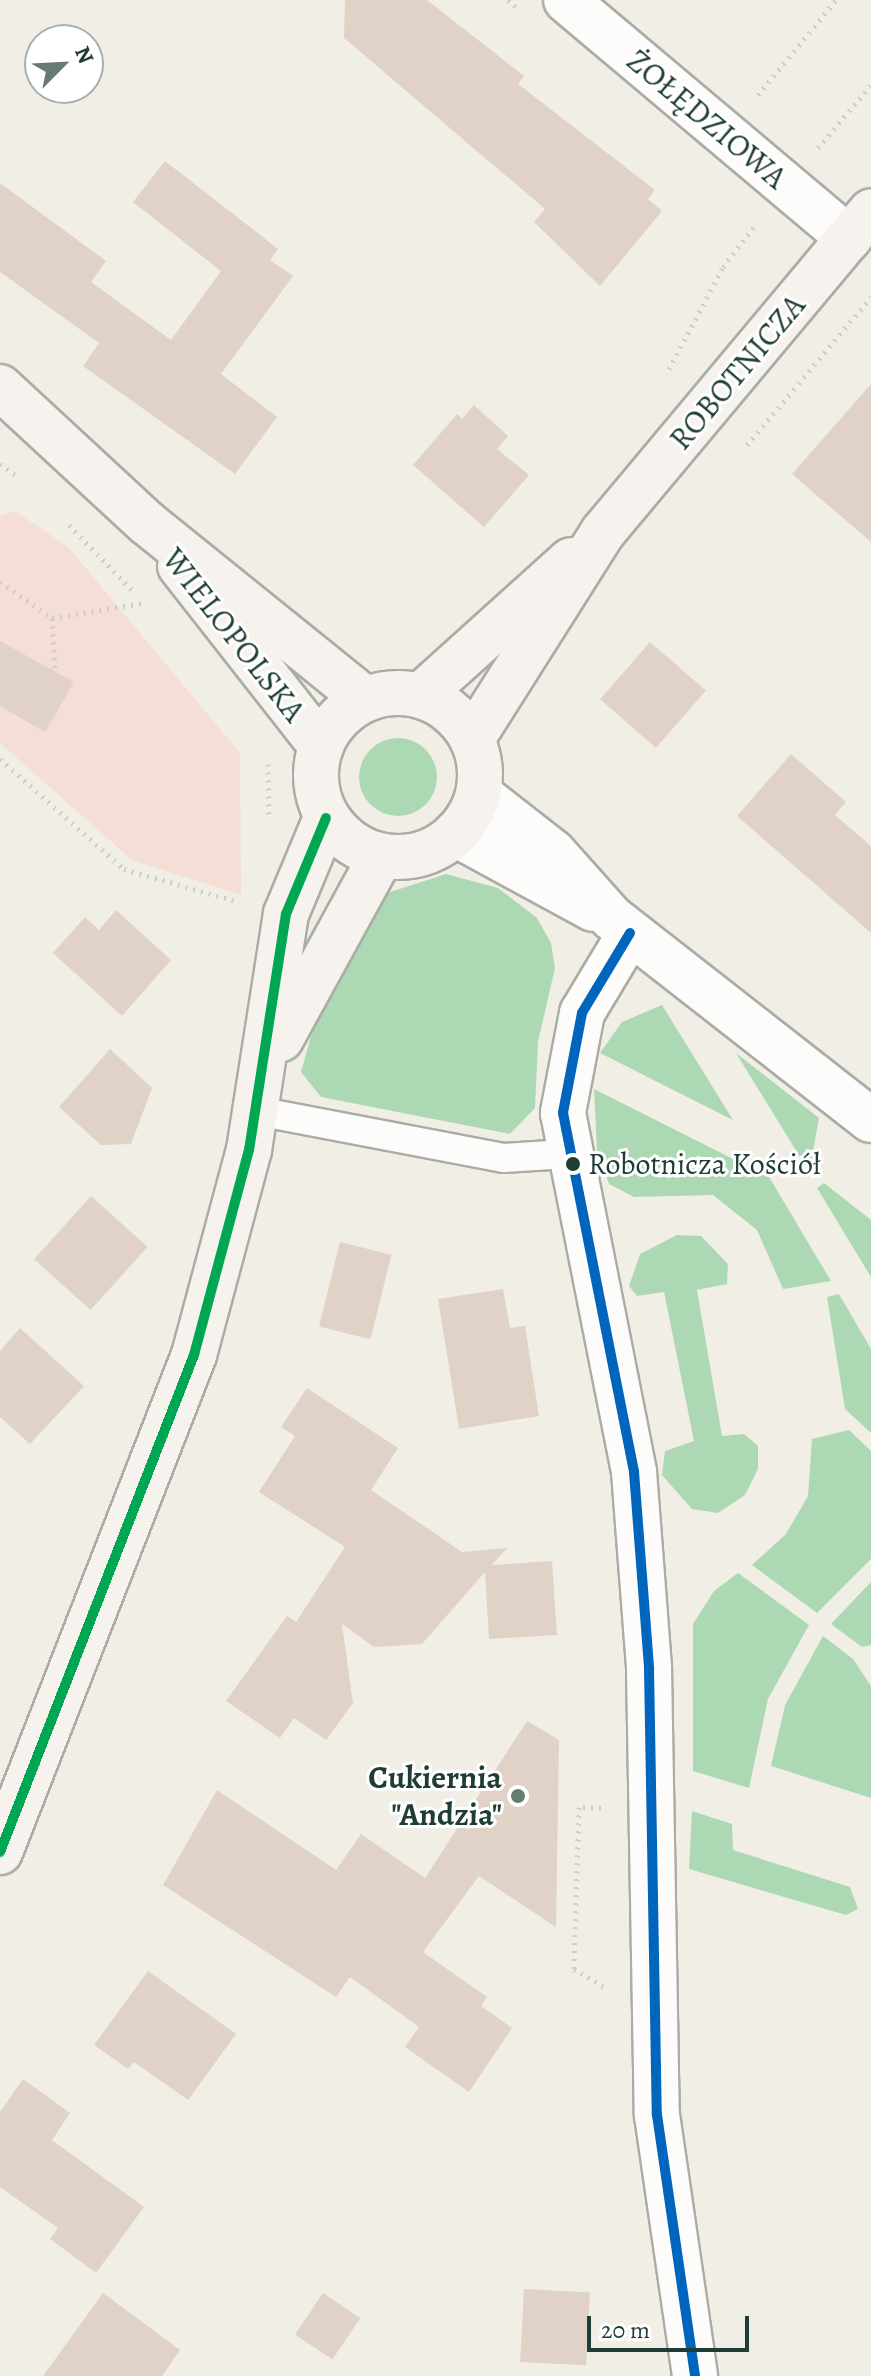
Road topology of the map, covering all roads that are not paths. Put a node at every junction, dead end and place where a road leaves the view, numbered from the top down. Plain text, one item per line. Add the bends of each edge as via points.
1 (566, 0) edge
2 (860, 224) edge
3 (5, 402) edge
4 (147, 523) junction
5 (603, 532) junction
6 (420, 696) junction
7 (365, 699) junction
8 (472, 739) junction
9 (321, 746) junction
10 (479, 794) junction
11 (326, 818) junction
12 (455, 834) junction
13 (381, 856) junction
14 (621, 925) junction
15 (261, 1090) junction
16 (871, 1120) edge
17 (566, 1154) junction
18 (0, 1852) edge
19 (695, 2376) edge

1 - 2 street, ŻOŁĘDZIOWA via 785,186
2 - 5 street, ROBOTNICZA
3 - 4 street, WIELOPOLSKA
4 - 7 street, WIELOPOLSKA
4 - 9 street, WIELOPOLSKA
5 - 6 street, ROBOTNICZA
5 - 8 street, ROBOTNICZA
6 - 7 street
6 - 8 street via 449,711
7 - 9 street via 337,719
8 - 10 street
9 - 11 street via 317,787
10 - 12 street
10 - 14 street via 553,852
11 - 13 street via 355,845
11 - 15 street via 286,914
12 - 13 street via 423,853
12 - 14 street
13 - 15 street
14 - 16 street
14 - 17 street via 568,1056
15 - 17 lane via 504,1158
15 - 18 street via 194,1355
17 - 19 street via 607,1309 634,1472 649,1669 657,2115

